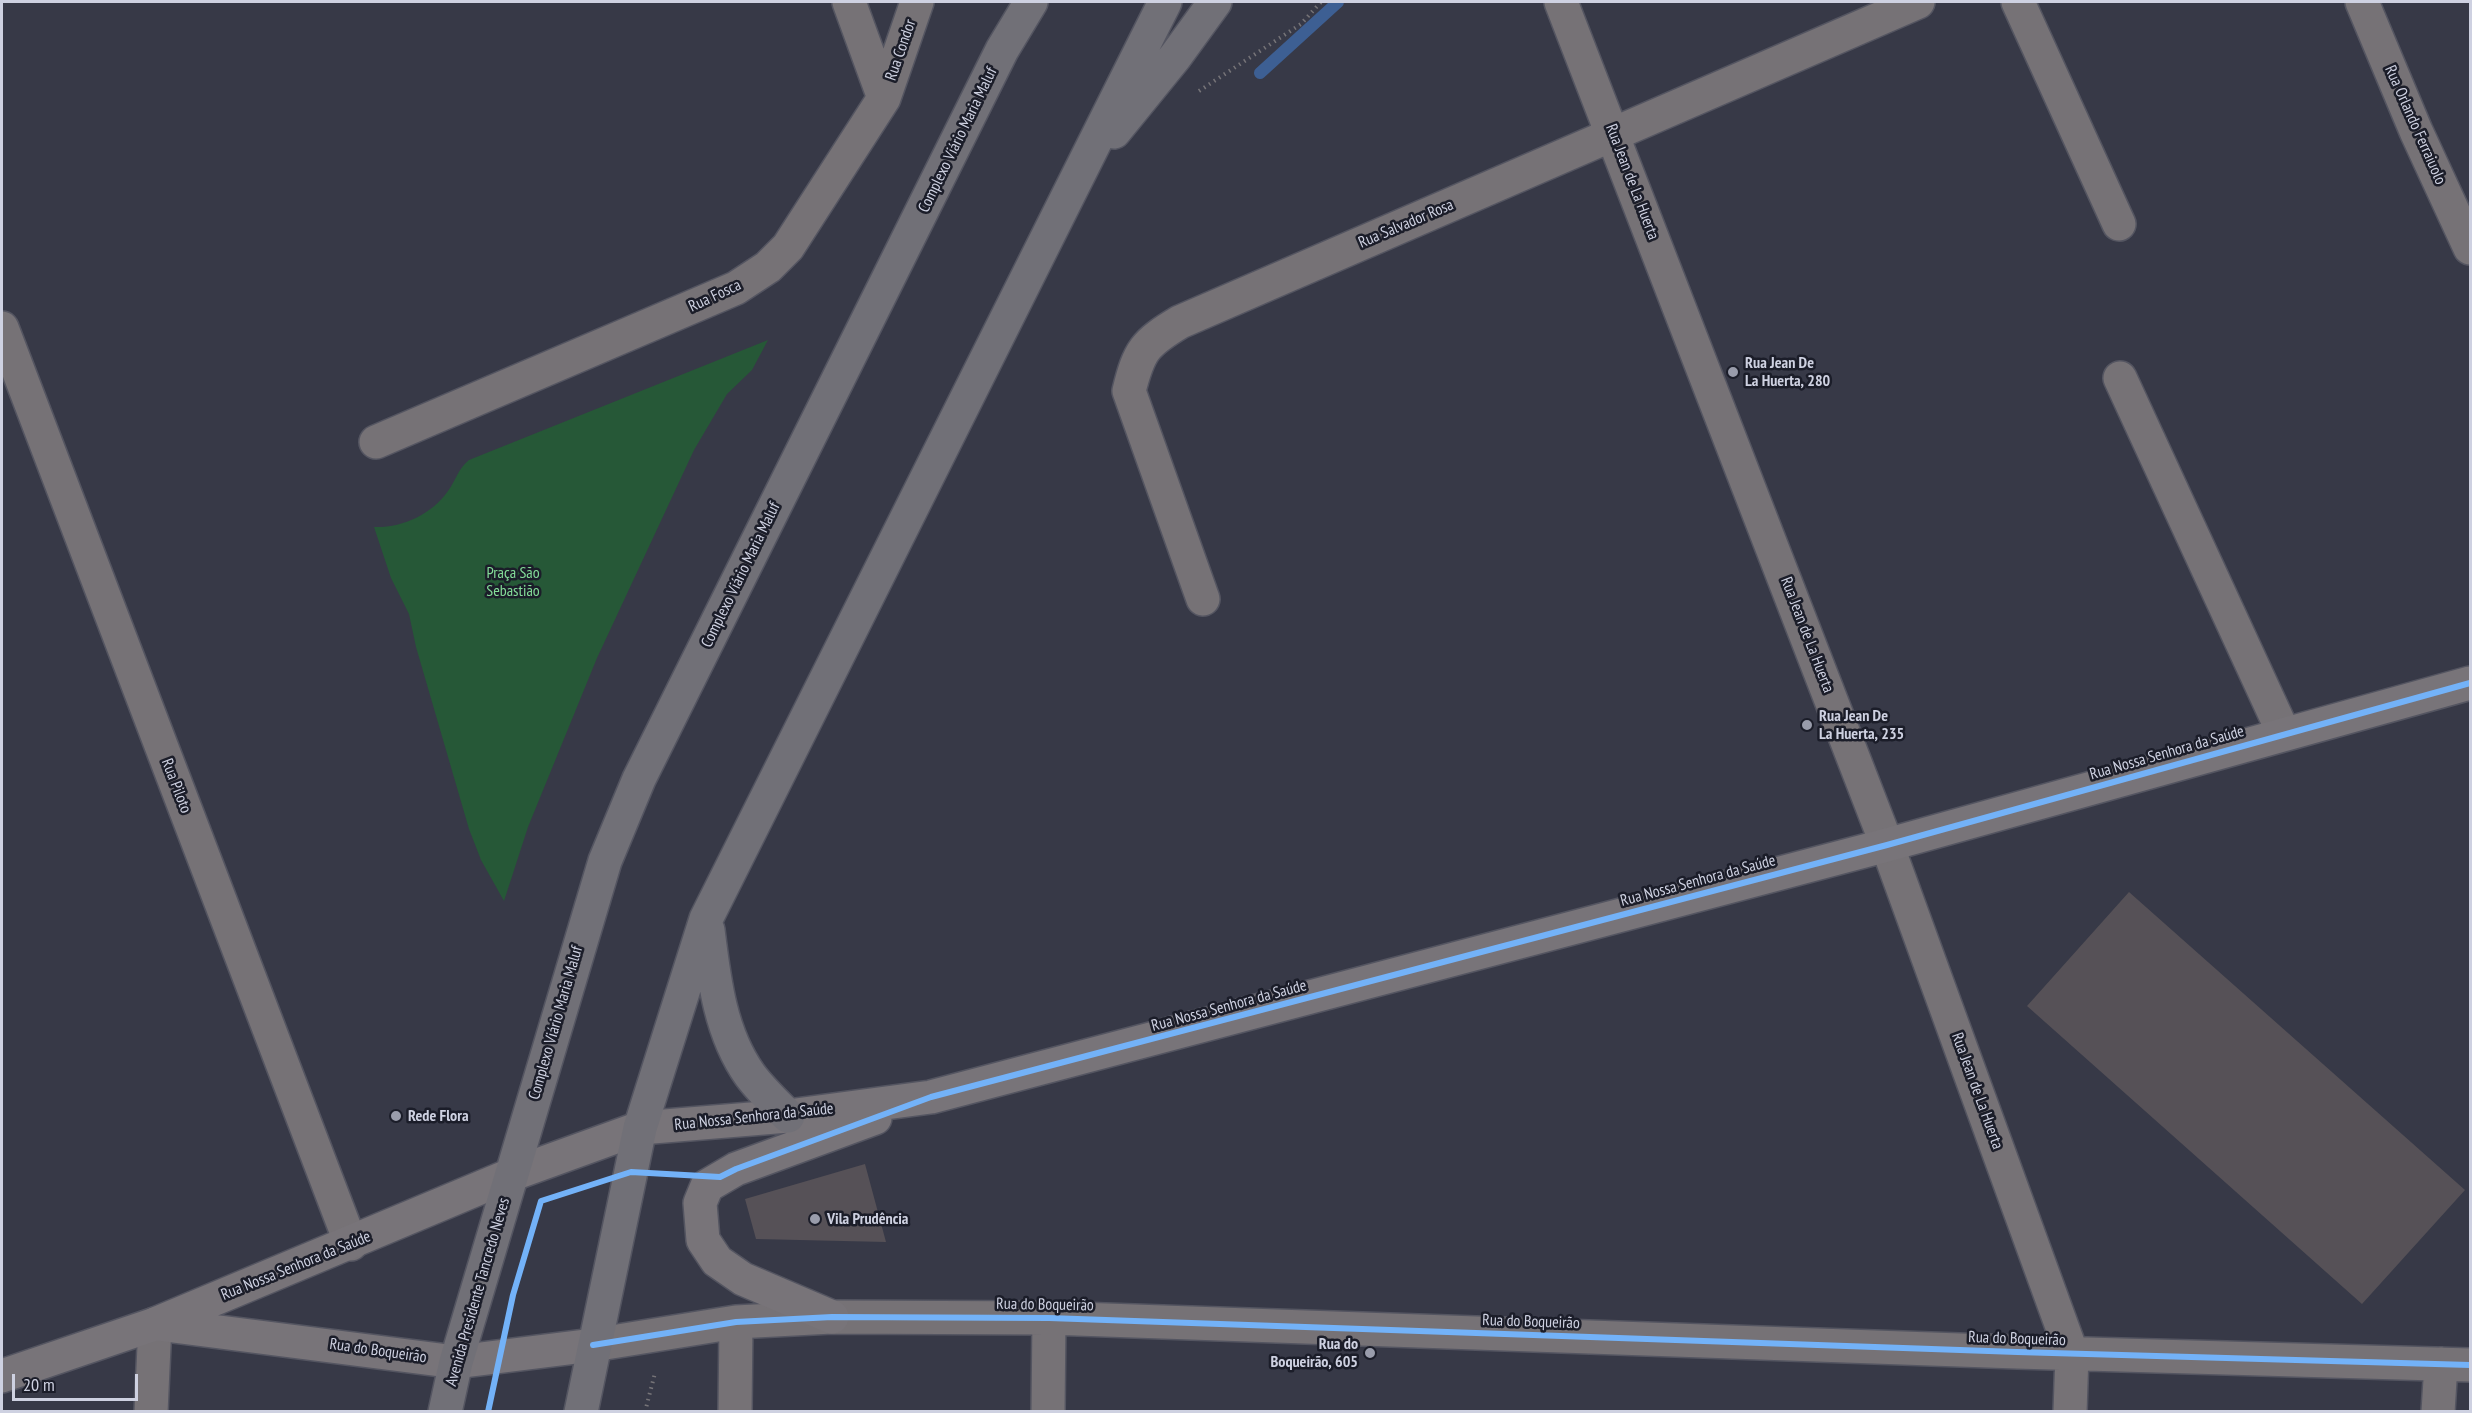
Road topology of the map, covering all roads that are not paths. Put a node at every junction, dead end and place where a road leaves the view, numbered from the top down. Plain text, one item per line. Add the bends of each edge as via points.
1 (849, 2) edge
2 (917, 2) edge
3 (1010, 2) edge
4 (1031, 2) edge
5 (1165, 2) edge
6 (1215, 2) edge
7 (1561, 2) edge
8 (1918, 2) edge
9 (2018, 2) edge
10 (2362, 2) edge
11 (1002, 50) junction
12 (884, 98) junction
13 (1614, 134) junction
14 (1075, 180) junction
15 (2120, 224) dead end
16 (2470, 248) edge
17 (2, 328) edge
18 (2120, 378) dead end
19 (376, 442) dead end
20 (1203, 600) dead end
21 (2470, 683) edge
22 (2284, 734) junction
23 (1887, 845) junction
24 (706, 919) junction
25 (931, 1097) junction
26 (788, 1116) junction
27 (640, 1128) junction
28 (513, 1174) junction
29 (351, 1244) junction
30 (832, 1317) junction
31 (1049, 1318) junction
32 (736, 1322) junction
33 (155, 1324) junction
34 (593, 1345) junction
35 (2072, 1354) junction
36 (456, 1362) junction
37 (2456, 1364) edge
38 (2, 1376) edge
39 (151, 1412) edge
40 (445, 1412) edge
41 (581, 1412) edge
42 (735, 1412) edge
43 (1048, 1412) edge
44 (2070, 1412) edge
45 (2438, 1412) edge

1 - 12 street
2 - 12 street, Rua Condor
3 - 11 highway
4 - 11 highway, Complexo Viário Maria Maluf
5 - 14 highway
6 - 14 highway
7 - 13 street, Rua Jean de La Huerta
8 - 13 street, Rua Salvador Rosa
9 - 15 street
10 - 16 street, Rua Orlando Ferraiuolo
11 - 28 highway, Complexo Viário Maria Maluf via 639,779 605,861
12 - 19 street, Rua Fosca via 788,247 768,267 736,288
13 - 20 street, Rua Salvador Rosa via 1191,317 1152,339 1136,362 1130,391
13 - 23 street, Rua Jean de La Huerta
14 - 24 highway
17 - 29 street, Rua Piloto
18 - 22 street
21 - 22 main road, Rua Nossa Senhora da Saúde
22 - 23 main road, Rua Nossa Senhora da Saúde
23 - 25 main road, Rua Nossa Senhora da Saúde
23 - 35 street, Rua Jean de La Huerta
24 - 26 highway via 715,991 733,1042 750,1074
24 - 27 highway
25 - 26 main road, Rua Nossa Senhora da Saúde
25 - 30 main road via 736,1169 707,1186 700,1203 700,1226 703,1240 717,1261 743,1279
26 - 27 main road, Rua Nossa Senhora da Saúde
27 - 28 main road, Rua Nossa Senhora da Saúde
27 - 34 highway
28 - 29 main road, Rua Nossa Senhora da Saúde
28 - 36 highway, Avenida Presidente Tancredo Neves
29 - 33 main road, Rua Nossa Senhora da Saúde
30 - 31 street, Rua do Boqueirão
30 - 32 street, Rua do Boqueirão
31 - 35 street, Rua do Boqueirão
31 - 43 street
32 - 34 street, Rua do Boqueirão
32 - 42 street
33 - 36 main road, Rua do Boqueirão
33 - 38 main road, Rua Nossa Senhora da Saúde
33 - 39 street
34 - 36 main road, Rua do Boqueirão
34 - 41 highway
35 - 37 street, Rua do Boqueirão
35 - 44 street, Rua Jean de La Huerta
36 - 40 highway, Avenida Presidente Tancredo Neves
37 - 45 street

